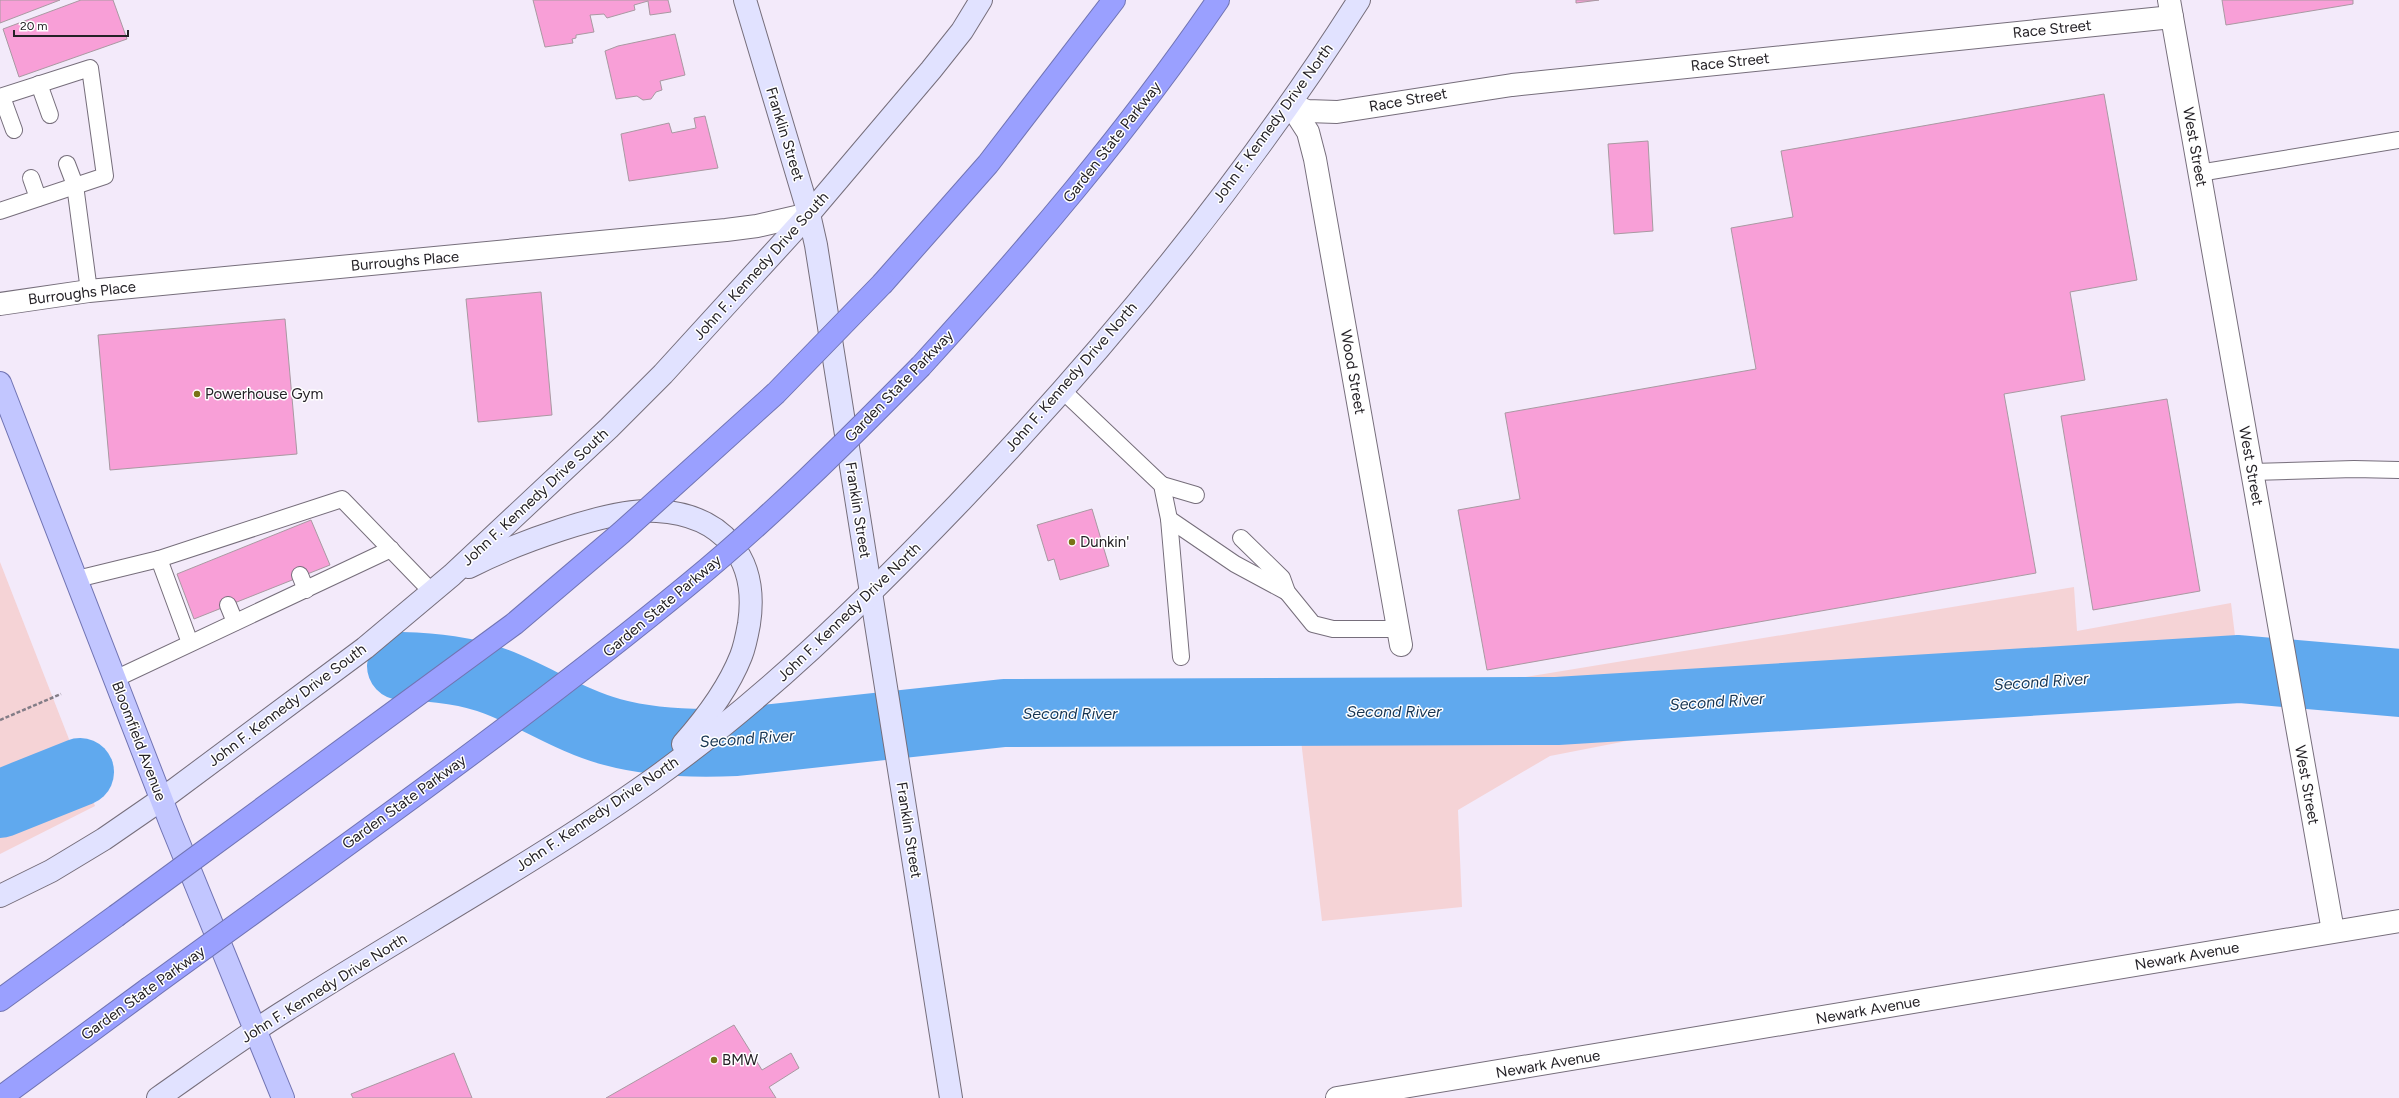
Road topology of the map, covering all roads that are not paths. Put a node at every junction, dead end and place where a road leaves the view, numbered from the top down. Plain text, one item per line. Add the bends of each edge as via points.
1 (745, 0) edge
2 (981, 0) edge
3 (1114, 0) edge
4 (1218, 0) edge
5 (1359, 0) edge
6 (2170, 8) edge
7 (39, 84) junction
8 (1, 97) edge
9 (1290, 104) junction
10 (50, 115) dead end
11 (14, 130) dead end
12 (2399, 140) edge
13 (67, 164) dead end
14 (2199, 173) junction
15 (31, 178) dead end
16 (75, 185) junction
17 (38, 198) junction
18 (0, 211) edge
19 (809, 214) junction
20 (89, 291) junction
21 (0, 304) edge
22 (0, 382) edge
23 (1062, 390) junction
24 (2399, 470) edge
25 (2252, 472) junction
26 (1162, 485) junction
27 (1196, 495) dead end
28 (1169, 519) junction
29 (1241, 538) dead end
30 (391, 549) junction
31 (159, 559) junction
32 (452, 575) junction
33 (77, 580) junction
34 (432, 592) junction
35 (1287, 592) junction
36 (871, 595) junction
37 (228, 605) dead end
38 (235, 622) junction
39 (1400, 637) joint
40 (190, 643) junction
41 (1181, 657) dead end
42 (115, 679) junction
43 (652, 780) junction
44 (162, 799) junction
45 (0, 896) edge
46 (2399, 921) edge
47 (2333, 931) junction
48 (0, 1000) edge
49 (256, 1030) junction
50 (0, 1098) edge
51 (158, 1098) edge
52 (283, 1098) edge
53 (951, 1098) edge
54 (1336, 1098) edge

1 - 19 main road, Franklin Street
2 - 19 main road, John F. Kennedy Drive South via 931,70
3 - 48 highway, bridge via 988,164 883,283 771,398 639,518 514,624
4 - 50 highway, Garden State Parkway, bridge via 1082,182 991,290 921,366 741,540 580,673
5 - 9 main road, John F. Kennedy Drive North
6 - 9 street, Race Street via 1512,85 1337,112 1307,111
6 - 14 street, West Street
7 - 8 lane
7 - 10 lane
7 - 16 lane via 90,68 104,176
8 - 11 lane
9 - 23 main road, John F. Kennedy Drive North via 1161,271
9 - 39 street, Wood Street via 1308,132 1315,159
12 - 14 lane
13 - 16 lane
14 - 25 street, West Street
15 - 17 lane
16 - 17 lane
16 - 20 lane
17 - 18 lane
19 - 20 street, Burroughs Place via 764,225 726,230
19 - 32 main road, John F. Kennedy Drive South via 663,374
19 - 36 main road, Franklin Street via 827,311
20 - 21 street, Burroughs Place
22 - 33 main road, Bloomfield Avenue
23 - 26 lane
23 - 36 main road, John F. Kennedy Drive North via 1004,456
24 - 25 lane
25 - 47 street, West Street
26 - 27 lane
26 - 28 lane
28 - 35 lane via 1235,564
28 - 41 lane
29 - 35 lane via 1282,578
30 - 31 lane via 342,499 207,549
30 - 34 lane
30 - 38 lane via 303,582
31 - 33 lane
31 - 40 lane
32 - 34 main road, John F. Kennedy Drive South
32 - 43 main road via 506,550 588,522 654,511 674,512 694,518 725,535 745,566 750,590 751,611 743,649 710,713
33 - 42 main road, Bloomfield Avenue
34 - 44 main road, John F. Kennedy Drive South via 365,648
35 - 39 lane via 1312,624 1324,628
36 - 43 main road, John F. Kennedy Drive North via 770,688
36 - 53 main road, Franklin Street
37 - 38 lane
38 - 40 lane
40 - 42 lane
42 - 44 main road, Bloomfield Avenue
43 - 49 main road, John F. Kennedy Drive North
44 - 45 main road, John F. Kennedy Drive South via 51,871
44 - 49 main road, Bloomfield Avenue
46 - 47 street, Newark Avenue
47 - 54 street, Newark Avenue
49 - 51 main road, John F. Kennedy Drive North
49 - 52 main road, Bloomfield Avenue

